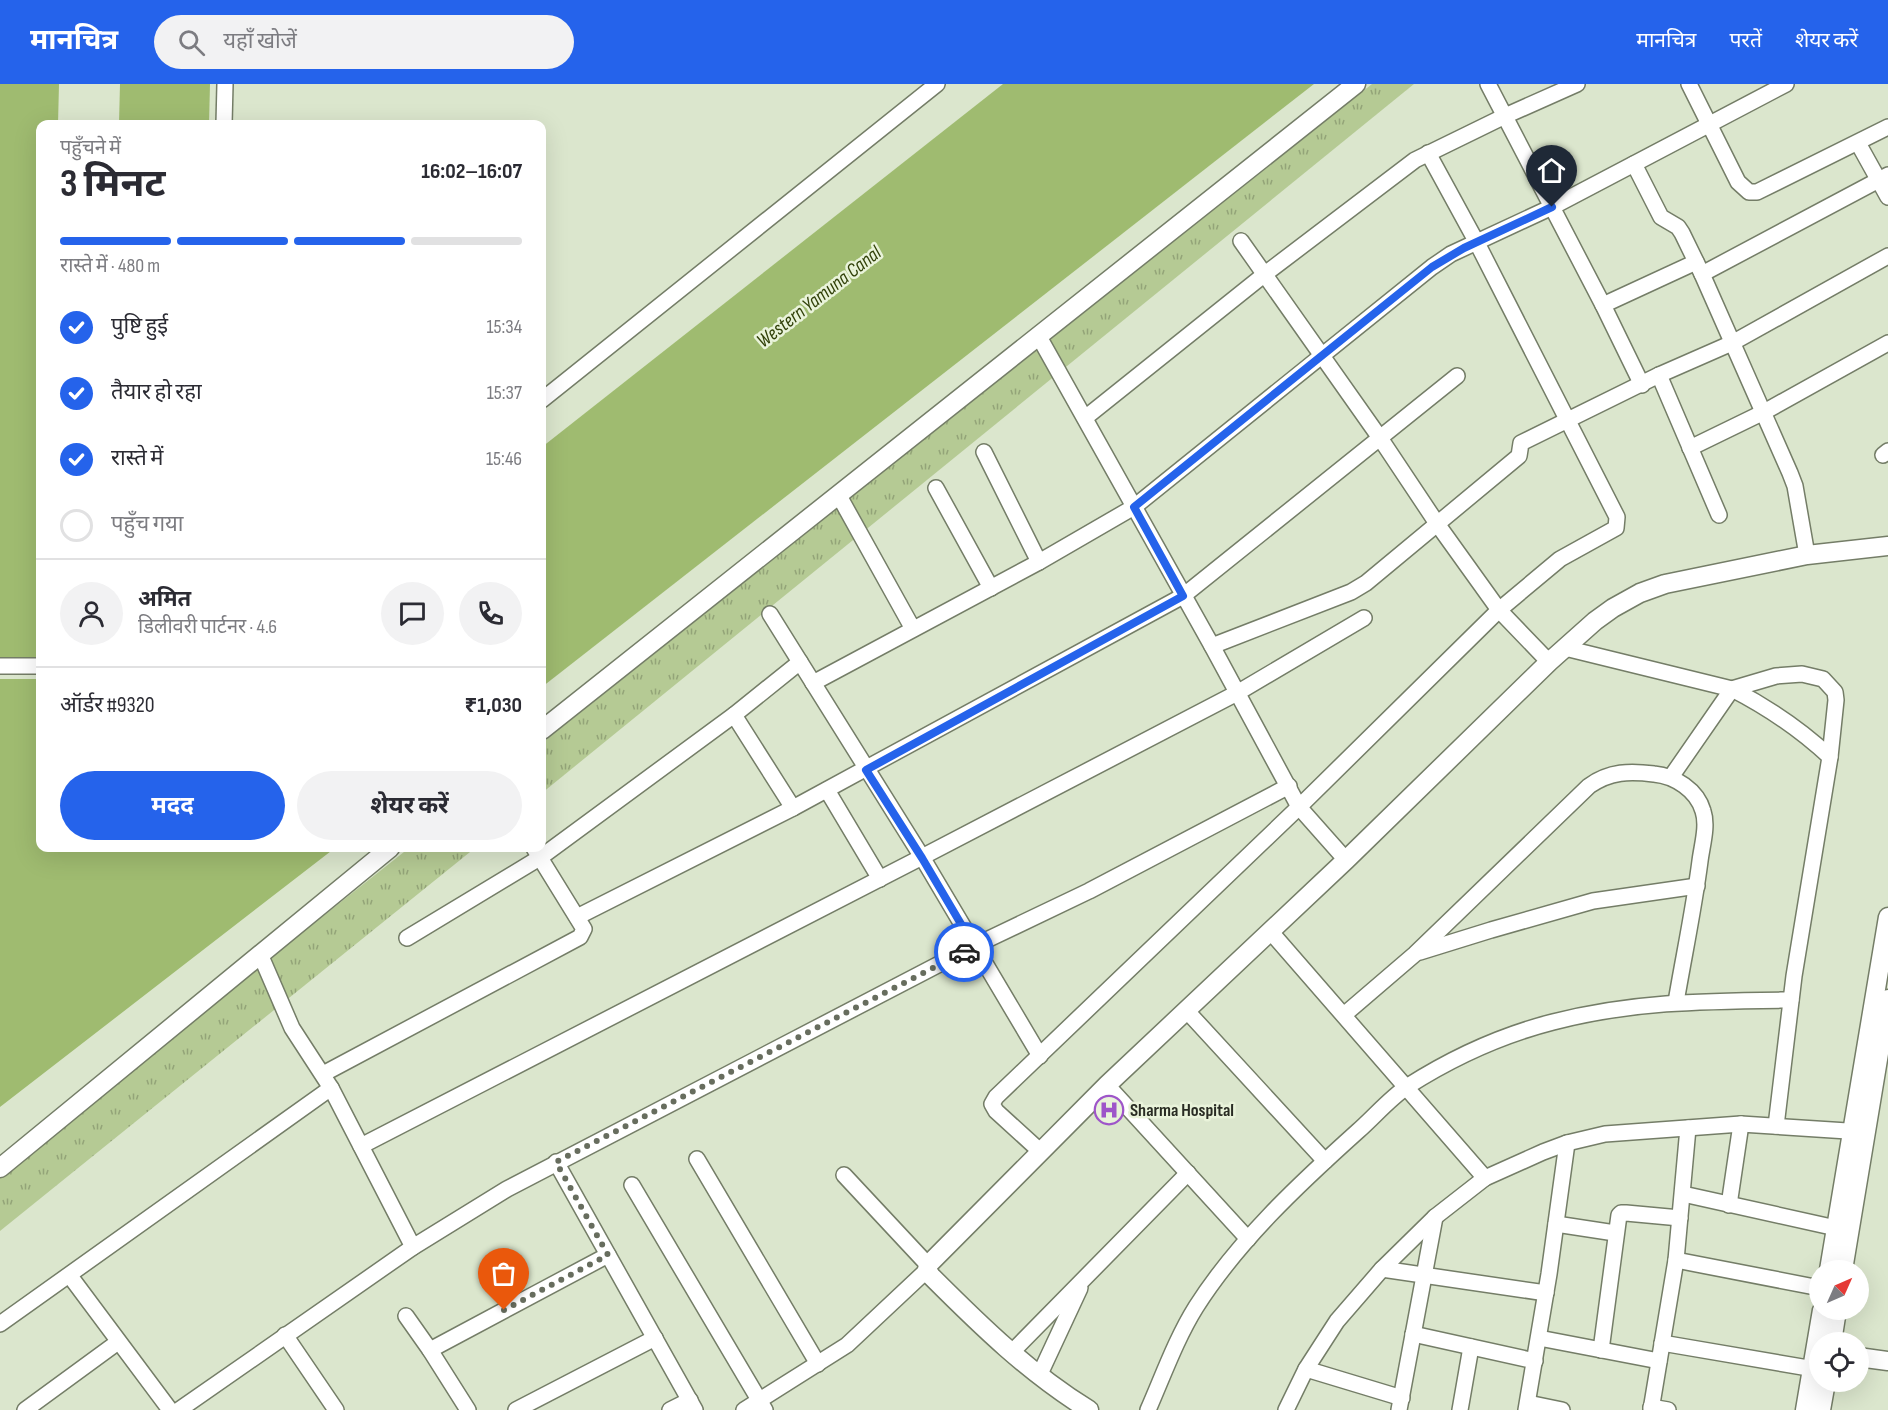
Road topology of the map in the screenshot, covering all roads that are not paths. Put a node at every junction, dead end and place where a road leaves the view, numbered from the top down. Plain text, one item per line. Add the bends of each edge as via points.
1 (225, 84) edge
2 (937, 84) edge
3 (1356, 84) edge
4 (1488, 84) edge
5 (1577, 84) edge
6 (1689, 84) edge
7 (1786, 84) edge
8 (1504, 116) junction
9 (224, 120) edge
10 (1708, 124) junction
11 (1888, 127) edge
12 (1858, 143) junction
13 (1428, 153) junction
14 (1634, 164) junction
15 (1883, 178) edge
16 (1888, 197) edge
17 (1552, 207) junction
18 (1242, 241) dead end
19 (1476, 241) junction
20 (1888, 256) edge
21 (1699, 268) junction
22 (1265, 274) junction
23 (1603, 305) junction
24 (1038, 335) junction
25 (1732, 343) junction
26 (1888, 343) edge
27 (1322, 355) junction
28 (1659, 375) junction
29 (1457, 376) dead end
30 (1642, 385) junction
31 (546, 397) edge
32 (1764, 412) junction
33 (1085, 418) junction
34 (1566, 421) junction
35 (1380, 438) junction
36 (1690, 448) junction
37 (984, 452) dead end
38 (936, 488) dead end
39 (838, 494) junction
40 (1134, 507) junction
41 (1719, 515) dead end
42 (1438, 525) junction
43 (1888, 546) edge
44 (1807, 555) junction
45 (1039, 562) junction
46 (991, 588) junction
47 (1183, 596) junction
48 (1499, 609) junction
49 (770, 614) dead end
50 (1364, 618) dead end
51 (913, 629) junction
52 (1212, 646) junction
53 (1565, 648) junction
54 (800, 662) junction
55 (1549, 662) junction
56 (0, 666) edge
57 (36, 666) edge
58 (813, 683) junction
59 (1732, 689) junction
60 (1237, 693) junction
61 (734, 715) junction
62 (546, 727) edge
63 (1830, 758) junction
64 (866, 770) junction
65 (1671, 777) junction
66 (1289, 786) junction
67 (827, 790) junction
68 (1299, 807) junction
69 (793, 808) junction
70 (546, 846) edge
71 (385, 852) edge
72 (538, 852) edge
73 (922, 858) junction
74 (1346, 860) junction
75 (880, 879) junction
76 (1697, 886) junction
77 (577, 917) junction
78 (1888, 917) edge
79 (1270, 931) junction
80 (407, 938) dead end
81 (974, 946) junction
82 (260, 954) junction
83 (1415, 954) junction
84 (1888, 999) edge
85 (1791, 1000) junction
86 (1676, 1002) junction
87 (1186, 1010) junction
88 (1344, 1014) junction
89 (1040, 1056) junction
90 (323, 1074) junction
91 (1107, 1085) junction
92 (1407, 1087) junction
93 (332, 1088) junction
94 (1741, 1124) junction
95 (1776, 1126) junction
96 (1688, 1128) junction
97 (1859, 1132) junction
98 (1567, 1143) junction
99 (361, 1146) junction
100 (1041, 1152) junction
101 (697, 1159) dead end
102 (1325, 1161) junction
103 (556, 1162) junction
104 (0, 1168) edge
105 (1188, 1173) junction
106 (844, 1175) dead end
107 (1485, 1178) junction
108 (632, 1185) dead end
109 (1683, 1194) junction
110 (1729, 1205) junction
111 (1435, 1218) junction
112 (1680, 1218) junction
113 (1556, 1224) junction
114 (1836, 1228) junction
115 (1615, 1233) junction
116 (1248, 1239) junction
117 (413, 1247) junction
118 (608, 1255) junction
119 (1676, 1260) junction
120 (1831, 1260) edge
121 (1845, 1260) edge
122 (928, 1268) junction
123 (1382, 1269) junction
124 (70, 1275) junction
125 (1424, 1276) junction
126 (1085, 1278) junction
127 (1809, 1286) edge
128 (1546, 1293) junction
129 (406, 1316) dead end
130 (0, 1324) edge
131 (1413, 1334) junction
132 (285, 1335) junction
133 (655, 1338) junction
134 (1539, 1338) junction
135 (118, 1342) junction
136 (1662, 1342) junction
137 (1471, 1347) junction
138 (430, 1350) junction
139 (1601, 1350) junction
140 (1011, 1353) junction
141 (1869, 1358) edge
142 (1659, 1360) junction
143 (1535, 1361) junction
144 (1888, 1361) edge
145 (818, 1364) junction
146 (1809, 1368) edge
147 (1306, 1369) junction
148 (1039, 1376) junction
149 (1810, 1392) edge
150 (1824, 1392) edge
151 (1400, 1404) edge
152 (693, 1405) edge
153 (762, 1405) edge
154 (1527, 1406) edge
155 (1651, 1408) edge
156 (25, 1410) edge
157 (170, 1410) edge
158 (179, 1410) edge
159 (336, 1410) edge
160 (468, 1410) edge
161 (516, 1410) edge
162 (670, 1410) edge
163 (744, 1410) edge
164 (1089, 1410) edge
165 (1148, 1410) edge
166 (1286, 1410) edge
167 (1460, 1410) edge
168 (1562, 1410) edge
169 (1668, 1410) edge
170 (1805, 1410) edge
171 (1821, 1410) edge

1 - 9 street
2 - 31 street
3 - 24 street
4 - 8 street
5 - 8 street
6 - 10 street
7 - 10 street
8 - 13 street
8 - 17 street
10 - 12 street via 1738,182 1749,192 1757,192
10 - 14 street
11 - 12 street
12 - 15 street
13 - 19 street
13 - 22 street
14 - 17 street
14 - 21 street via 1656,209 1661,217 1678,227
15 - 16 street
15 - 21 street
17 - 19 street
17 - 23 street
18 - 22 street
19 - 27 street via 1432,267
19 - 34 street
20 - 25 street
21 - 23 street
21 - 25 street
22 - 27 street
22 - 33 street
23 - 30 street
24 - 33 street
24 - 39 street
25 - 28 street
25 - 32 street
26 - 32 street
27 - 35 street
27 - 40 street
28 - 30 street
28 - 36 street
29 - 35 street
30 - 34 street
32 - 36 street
32 - 44 street via 1795,486
33 - 40 street
34 - 42 street via 1521,443 1519,456
34 - 48 street via 1617,517 1616,528 1560,559
35 - 42 street
35 - 47 street
36 - 41 street
37 - 45 street
38 - 46 street
39 - 51 street
39 - 62 street
40 - 45 street
40 - 47 street
42 - 48 street
42 - 52 street via 1351,592
43 - 44 street
44 - 53 street via 1665,584 1640,593 1594,621
45 - 46 street
46 - 51 street
47 - 52 street
47 - 64 street
48 - 55 street
48 - 68 street
49 - 54 street
50 - 60 street
51 - 58 street
52 - 60 street
53 - 55 street
53 - 59 street
54 - 58 street
54 - 61 street
55 - 74 street
56 - 57 street
58 - 64 street
59 - 63 street via 1797,728
59 - 63 street via 1776,676 1802,674 1822,679 1835,692 1836,700
59 - 65 street
60 - 66 street
60 - 73 street
61 - 69 street
61 - 70 street
63 - 85 street
64 - 67 street
64 - 73 street
65 - 76 street via 1687,788 1703,808 1706,821
65 - 83 street via 1624,771 1599,778
66 - 68 street
66 - 81 street via 1089,891
67 - 69 street
67 - 75 street
68 - 74 street
68 - 89 street
69 - 77 street
71 - 82 street
72 - 77 street
72 - 80 street
73 - 75 street
73 - 81 street
74 - 79 street
75 - 99 street
76 - 83 street via 1593,901
76 - 86 street
77 - 90 street via 584,929 580,937
78 - 97 street
79 - 87 street
79 - 88 street
81 - 89 street
81 - 103 street
82 - 90 street via 292,1028
82 - 104 street
83 - 88 street
84 - 97 street
85 - 86 street
85 - 95 street
86 - 92 street via 1552,1022 1495,1041
87 - 91 street
87 - 102 street
88 - 92 street
89 - 100 street via 992,1104
90 - 93 street
91 - 100 street
91 - 105 street
92 - 102 street
92 - 107 street
93 - 99 street
93 - 124 street
94 - 95 street
94 - 96 street
94 - 110 street
95 - 97 street
96 - 98 street via 1605,1134
96 - 109 street
97 - 114 street
97 - 121 street
98 - 107 street
98 - 113 street
99 - 117 street
100 - 122 street
101 - 145 street
102 - 116 street
103 - 117 street
103 - 118 street
105 - 116 street
105 - 126 street
106 - 122 street
107 - 111 street
108 - 153 street
109 - 110 street
109 - 112 street
110 - 114 street
111 - 123 street
111 - 125 street
112 - 115 street via 1622,1213
112 - 119 street
113 - 115 street
113 - 128 street
114 - 120 street
115 - 139 street
116 - 165 street via 1194,1310
117 - 132 street
118 - 133 street
118 - 138 street
119 - 127 street
119 - 136 street
122 - 140 street
122 - 145 street via 847,1345
123 - 125 street
123 - 147 street via 1337,1321
124 - 130 street
124 - 135 street
125 - 128 street
125 - 131 street
126 - 140 street
126 - 148 street
128 - 134 street
129 - 138 street
131 - 137 street
131 - 151 street
132 - 158 street
132 - 159 street
133 - 152 street
133 - 161 street
134 - 139 street
134 - 143 street
135 - 156 street
135 - 157 street
136 - 142 street
136 - 146 street
137 - 143 street
137 - 167 street
138 - 160 street
139 - 142 street
140 - 148 street
141 - 144 street
142 - 155 street
143 - 154 street
145 - 153 street
147 - 151 street
147 - 166 street
148 - 164 street
149 - 170 street
150 - 171 street
152 - 162 street
153 - 163 street
154 - 168 street
155 - 169 street

